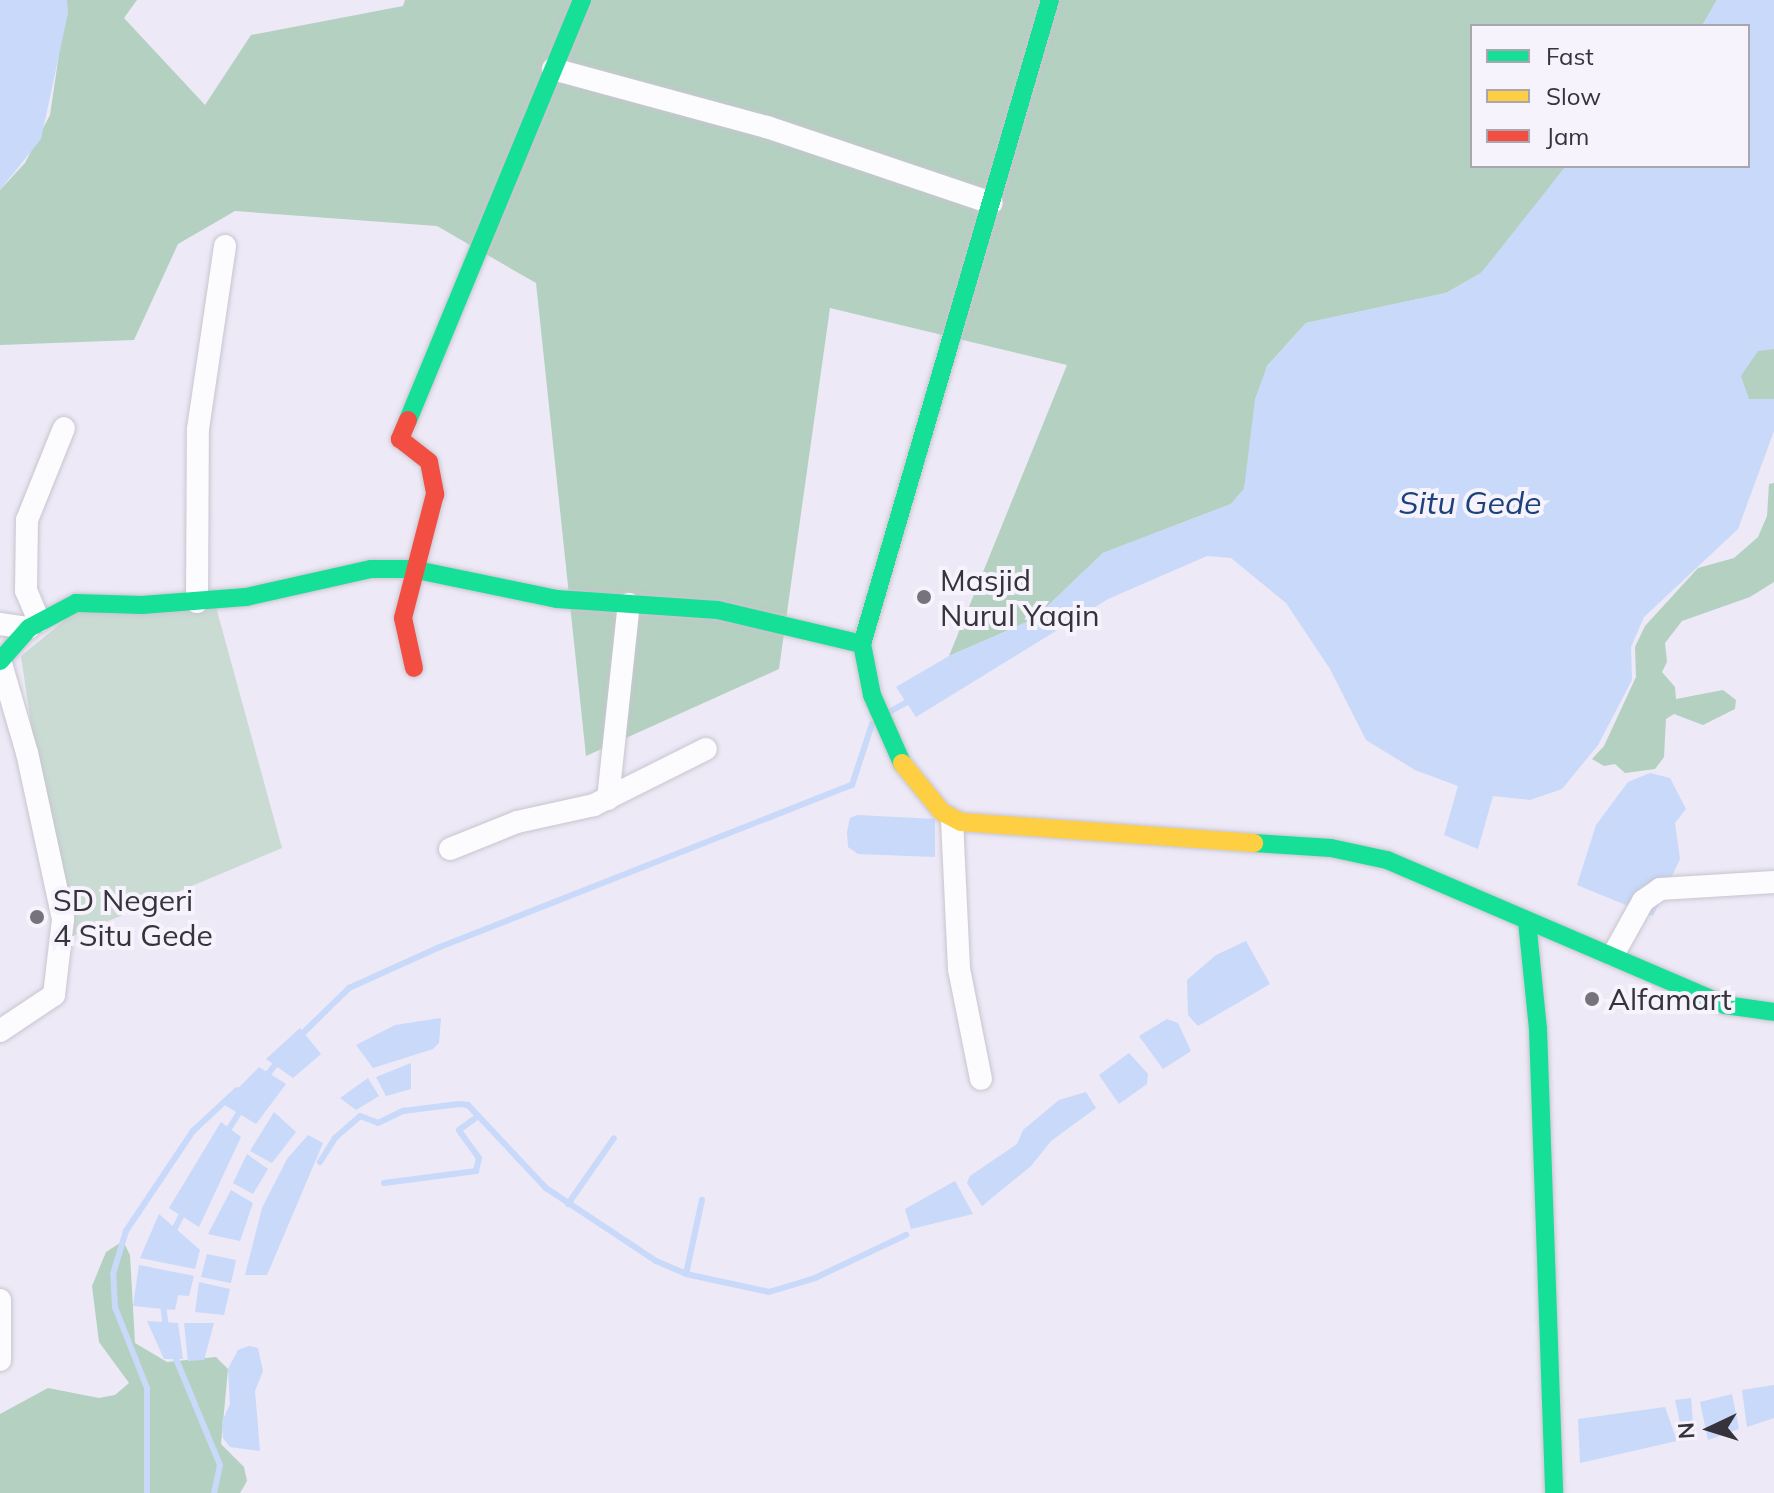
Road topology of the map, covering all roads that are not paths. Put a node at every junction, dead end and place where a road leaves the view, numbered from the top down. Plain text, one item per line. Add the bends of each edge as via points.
1 (582, 0) edge
2 (1050, 0) edge
3 (553, 69) junction
4 (991, 203) junction
5 (225, 246) dead end
6 (64, 428) dead end
7 (412, 569) junction
8 (197, 602) junction
9 (629, 604) junction
10 (0, 624) edge
11 (34, 625) junction
12 (862, 644) junction
13 (0, 660) edge
14 (414, 668) dead end
15 (706, 749) dead end
16 (608, 799) junction
17 (952, 820) junction
18 (450, 849) dead end
19 (1774, 882) edge
20 (1527, 921) junction
21 (1613, 955) junction
22 (1774, 1012) edge
23 (0, 1031) edge
24 (981, 1079) dead end
25 (0, 1300) edge
26 (0, 1360) edge
27 (1554, 1493) edge

1 - 3 street
2 - 4 street
3 - 4 street via 767,127
3 - 7 street via 400,439 429,462 435,494
4 - 12 street
5 - 8 street via 198,429
6 - 11 street via 27,520 26,591
7 - 8 street via 371,569 308,587
7 - 9 street via 557,599
7 - 14 street via 403,618
8 - 11 street via 76,603
9 - 12 street via 718,610
9 - 16 street
10 - 11 street
11 - 13 street
12 - 17 street via 872,695 891,746 921,792
13 - 23 street via 27,753 63,919 54,995
15 - 16 street
16 - 18 street via 517,822
17 - 20 street via 1355,852 1410,868
17 - 24 street via 959,969
19 - 21 street via 1660,889 1643,901
20 - 21 street
20 - 27 street via 1538,1029
21 - 22 street via 1725,1005
25 - 26 street

